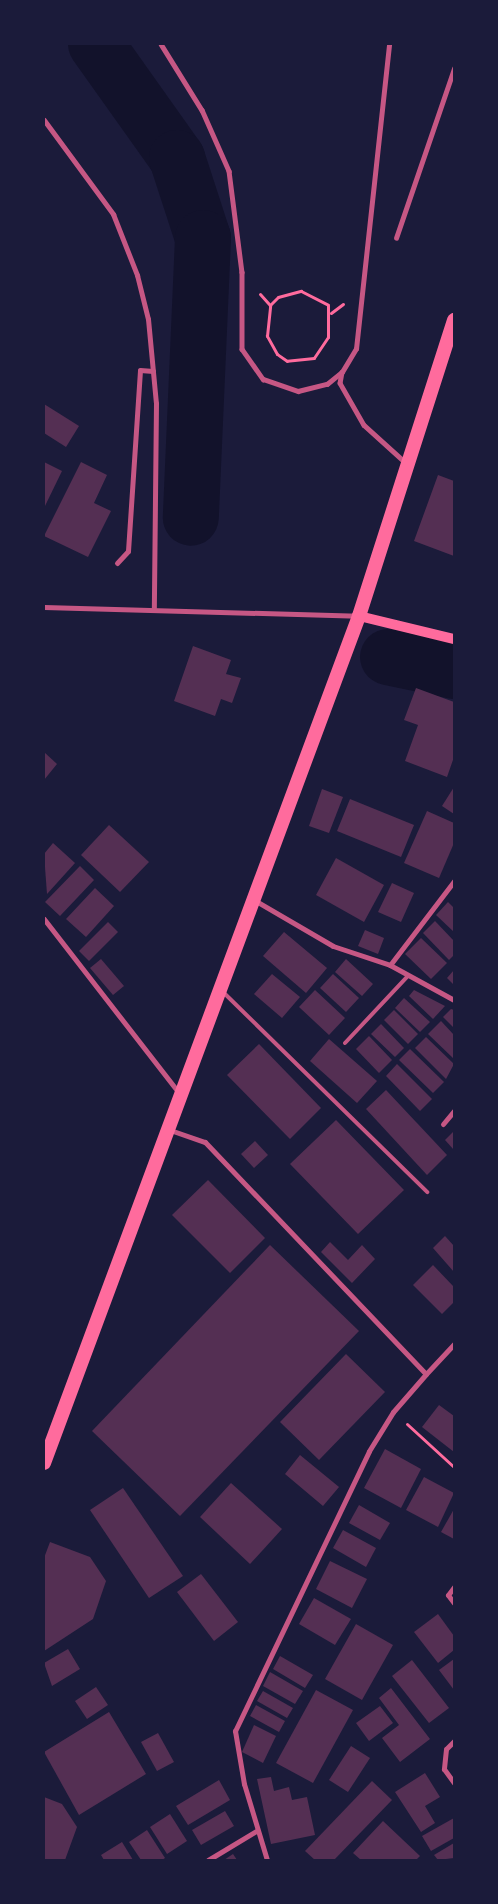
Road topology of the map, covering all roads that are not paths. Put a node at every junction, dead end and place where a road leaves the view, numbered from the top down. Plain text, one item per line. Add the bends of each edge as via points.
1 (161, 44) edge
2 (389, 44) edge
3 (454, 69) edge
4 (44, 120) edge
5 (396, 238) dead end
6 (454, 320) edge
7 (153, 371) junction
8 (342, 372) junction
9 (405, 462) junction
10 (117, 563) dead end
11 (44, 607) edge
12 (154, 608) junction
13 (359, 616) junction
14 (454, 639) edge
15 (454, 880) edge
16 (252, 899) junction
17 (44, 919) edge
18 (390, 965) junction
19 (408, 976) junction
20 (219, 987) junction
21 (454, 1000) edge
22 (345, 1043) dead end
23 (179, 1093) junction
24 (454, 1111) edge
25 (443, 1124) dead end
26 (167, 1128) junction
27 (427, 1192) dead end
28 (454, 1344) edge
29 (426, 1374) junction
30 (44, 1463) edge
31 (454, 1587) edge
32 (454, 1603) edge
33 (454, 1741) edge
34 (454, 1783) edge
35 (256, 1831) junction
36 (208, 1860) edge
37 (267, 1860) edge

1 - 8 street via 202,110 229,171 242,272 238,337 248,362 263,379 298,391 321,386
2 - 8 street via 361,327 356,349
3 - 5 street
4 - 7 street via 113,214 137,275
6 - 9 highway
7 - 10 street via 140,370 128,551
7 - 12 street
8 - 9 street via 340,383 364,425
9 - 13 highway
11 - 12 street
12 - 13 street
13 - 14 main road
13 - 16 highway
15 - 18 street
16 - 18 street via 333,946
16 - 20 highway
17 - 23 street
18 - 19 street
19 - 21 street
19 - 22 lane
20 - 23 highway
20 - 27 lane
23 - 26 highway
24 - 25 street
26 - 29 street via 206,1142
26 - 30 highway
28 - 29 street
29 - 35 street via 393,1412 360,1469 235,1730
31 - 32 street via 448,1595
33 - 34 street via 446,1749 444,1769
35 - 36 street
35 - 37 street

